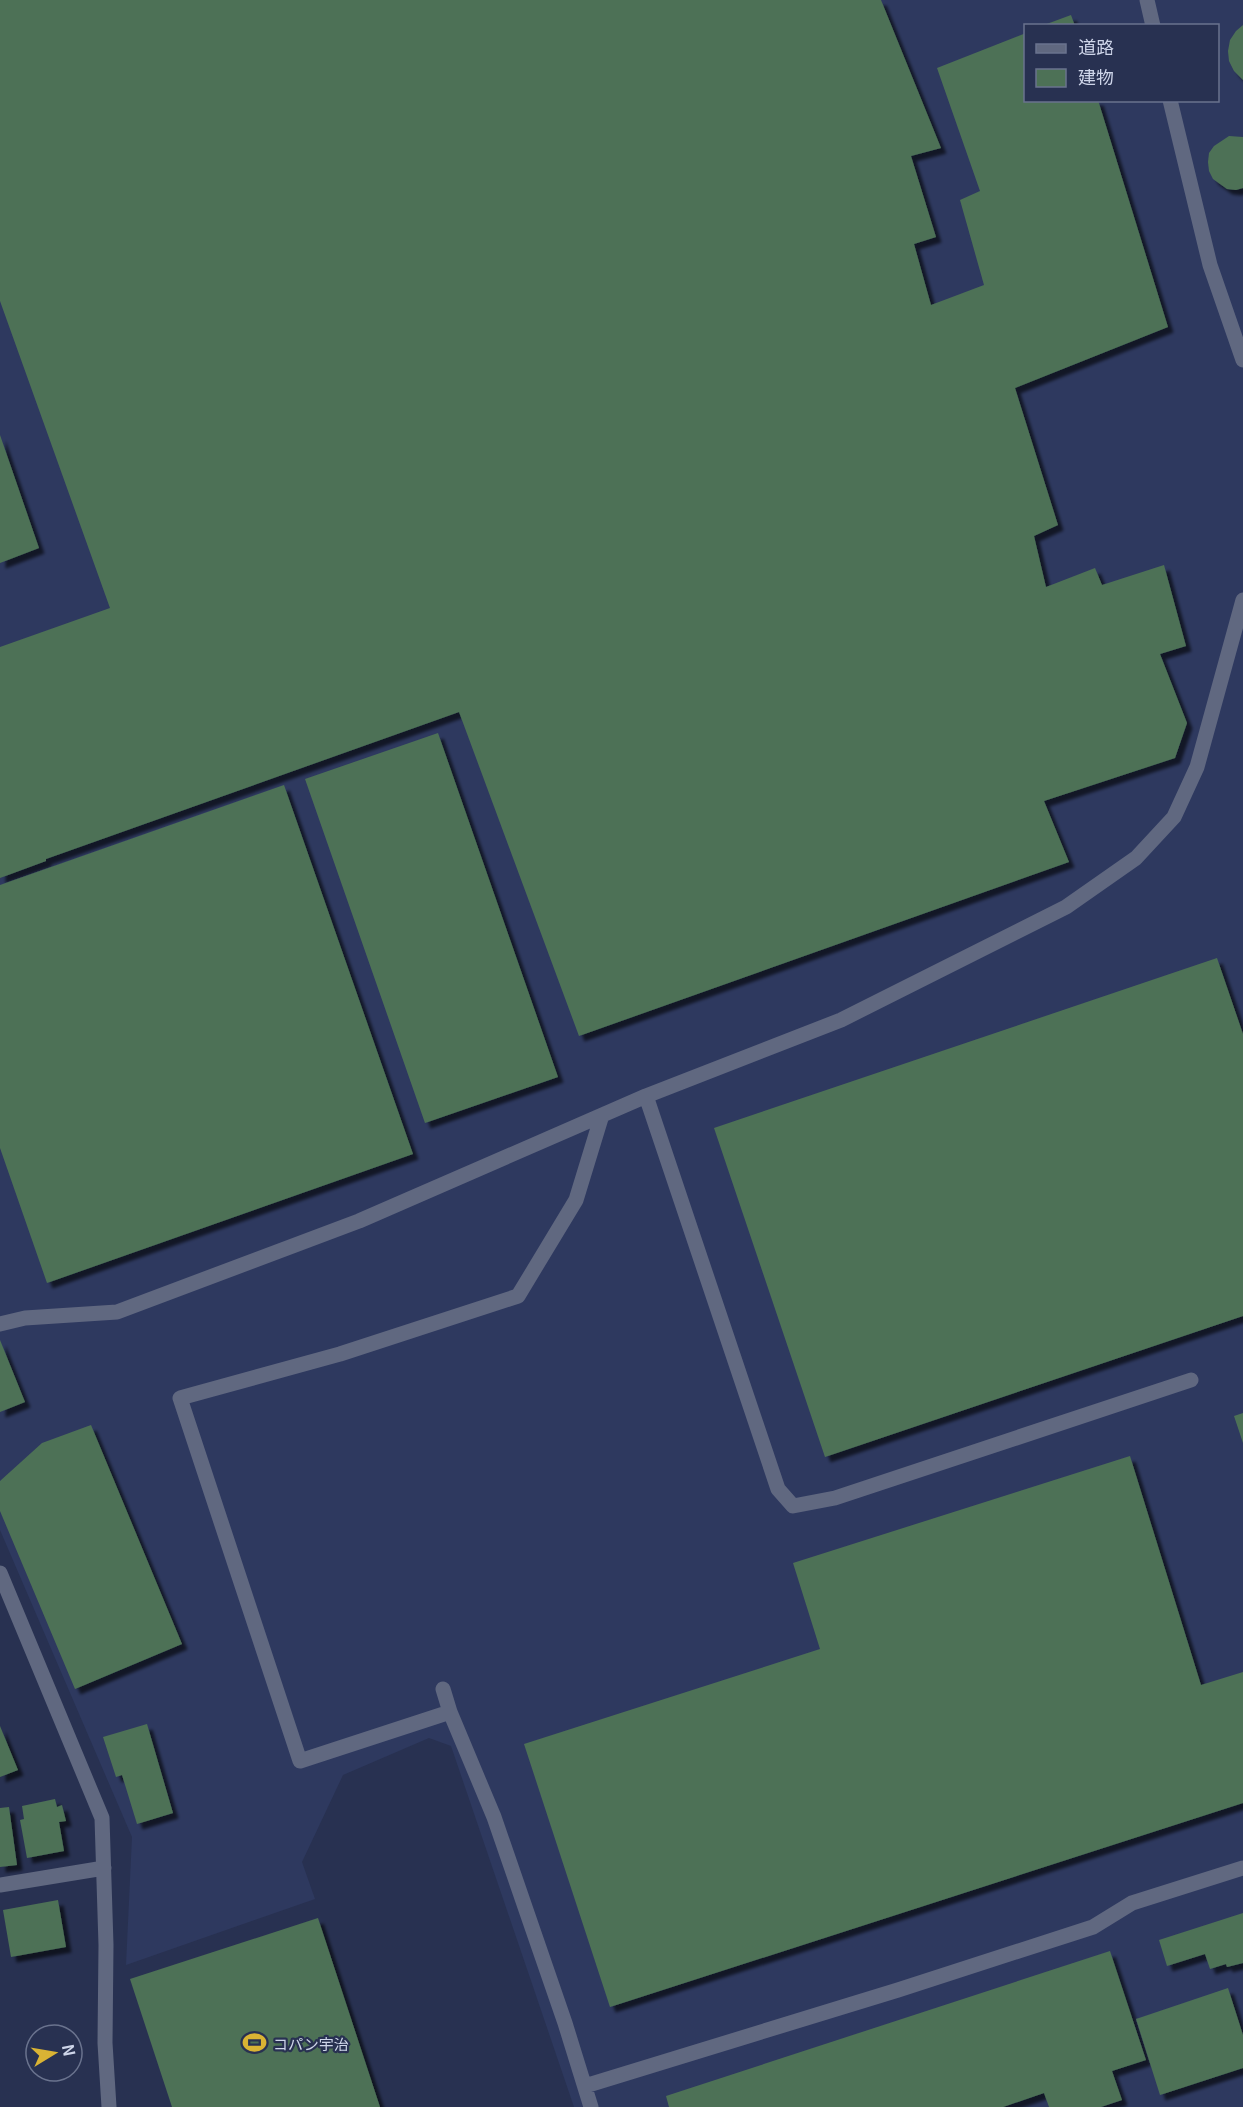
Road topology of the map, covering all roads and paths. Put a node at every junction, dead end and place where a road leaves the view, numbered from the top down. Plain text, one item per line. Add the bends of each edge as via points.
1 (1147, 0) edge
2 (1153, 24) edge
3 (1170, 102) edge
4 (1243, 360) edge
5 (1243, 600) edge
6 (646, 1096) junction
7 (602, 1115) junction
8 (0, 1324) edge
9 (1191, 1380) dead end
10 (0, 1573) edge
11 (443, 1689) dead end
12 (450, 1712) junction
13 (104, 1868) junction
14 (1243, 1868) edge
15 (0, 1885) edge
16 (585, 2086) junction
17 (109, 2107) edge
18 (591, 2107) edge

1 - 2 street
3 - 4 street via 1210,265
5 - 6 street via 1197,767 1174,817 1136,858 1066,906 841,1020
6 - 7 street
6 - 9 street via 778,1489 792,1506 836,1498
7 - 8 street via 359,1221 117,1312 25,1318
7 - 12 street via 576,1200 518,1296 340,1354 180,1398 300,1761
10 - 13 street via 102,1818
11 - 12 street
12 - 16 street via 494,1817
13 - 15 street
13 - 17 street
14 - 16 street via 1132,1903 1093,1927
16 - 18 street

